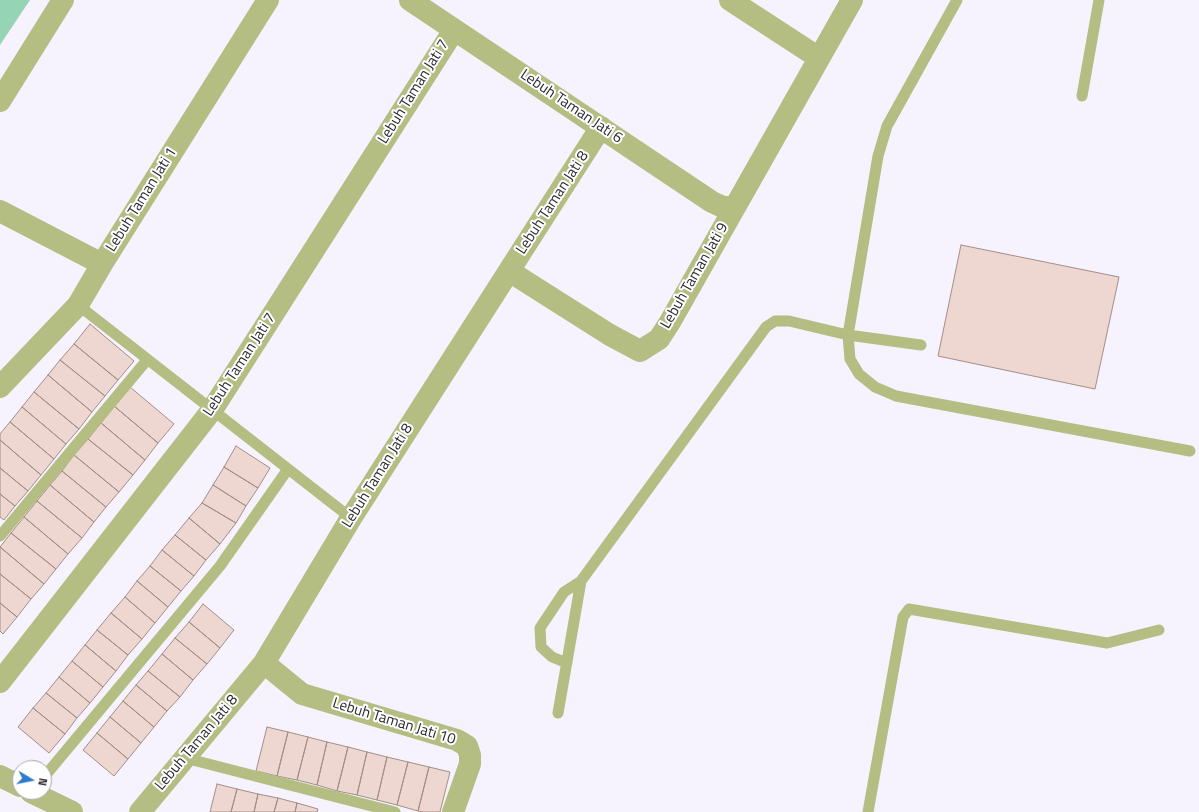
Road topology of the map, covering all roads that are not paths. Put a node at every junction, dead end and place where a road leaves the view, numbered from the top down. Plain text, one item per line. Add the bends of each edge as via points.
1 (63, 0) edge
2 (268, 0) edge
3 (410, 0) edge
4 (730, 0) edge
5 (852, 0) edge
6 (957, 0) edge
7 (1099, 0) edge
8 (454, 30) junction
9 (819, 58) junction
10 (1082, 96) dead end
11 (0, 101) edge
12 (601, 127) junction
13 (734, 206) junction
14 (0, 211) edge
15 (102, 264) junction
16 (509, 271) junction
17 (78, 305) junction
18 (848, 336) junction
19 (921, 345) dead end
20 (147, 360) junction
21 (0, 387) edge
22 (212, 410) junction
23 (1190, 451) dead end
24 (288, 469) junction
25 (351, 518) junction
26 (0, 536) edge
27 (581, 581) junction
28 (1159, 630) dead end
29 (264, 663) junction
30 (567, 663) junction
31 (0, 682) edge
32 (558, 713) dead end
33 (185, 758) junction
34 (52, 767) edge
35 (0, 776) edge
36 (12, 782) edge
37 (47, 800) edge
38 (72, 812) edge
39 (140, 812) edge
40 (395, 812) edge
41 (453, 812) edge
42 (868, 812) edge

1 - 11 street
2 - 15 street, Lebuh Taman Jati 1
3 - 8 street, Lebuh Taman Jati 6
4 - 9 street
5 - 9 street
6 - 18 lane via 886,126 878,156
7 - 10 lane
8 - 12 street, Lebuh Taman Jati 6
8 - 22 street, Lebuh Taman Jati 7
9 - 13 street
12 - 13 street, Lebuh Taman Jati 6 via 712,202 723,207
12 - 16 street, Lebuh Taman Jati 8
13 - 16 street, Lebuh Taman Jati 9 via 659,339 640,351
14 - 15 street
15 - 17 street, Lebuh Taman Jati 1
16 - 25 street, Lebuh Taman Jati 8
17 - 20 lane
17 - 21 street, Lebuh Taman Jati 1
18 - 19 lane
18 - 23 lane via 850,360 859,374 876,387 896,396
18 - 27 lane via 788,321 775,321 766,327
20 - 22 lane
20 - 26 lane
22 - 24 lane
22 - 31 street, Lebuh Taman Jati 7
24 - 25 lane
24 - 34 lane via 220,566
25 - 29 street, Lebuh Taman Jati 8
27 - 30 lane
27 - 30 lane via 564,592 540,628 541,648 552,657
28 - 42 lane via 1106,643 909,609 903,616
29 - 33 street, Lebuh Taman Jati 8
29 - 41 street, Lebuh Taman Jati 10 via 302,694 457,740 467,746 470,764
30 - 32 lane
33 - 39 street, Lebuh Taman Jati 8
33 - 40 lane
35 - 36 street
37 - 38 street

